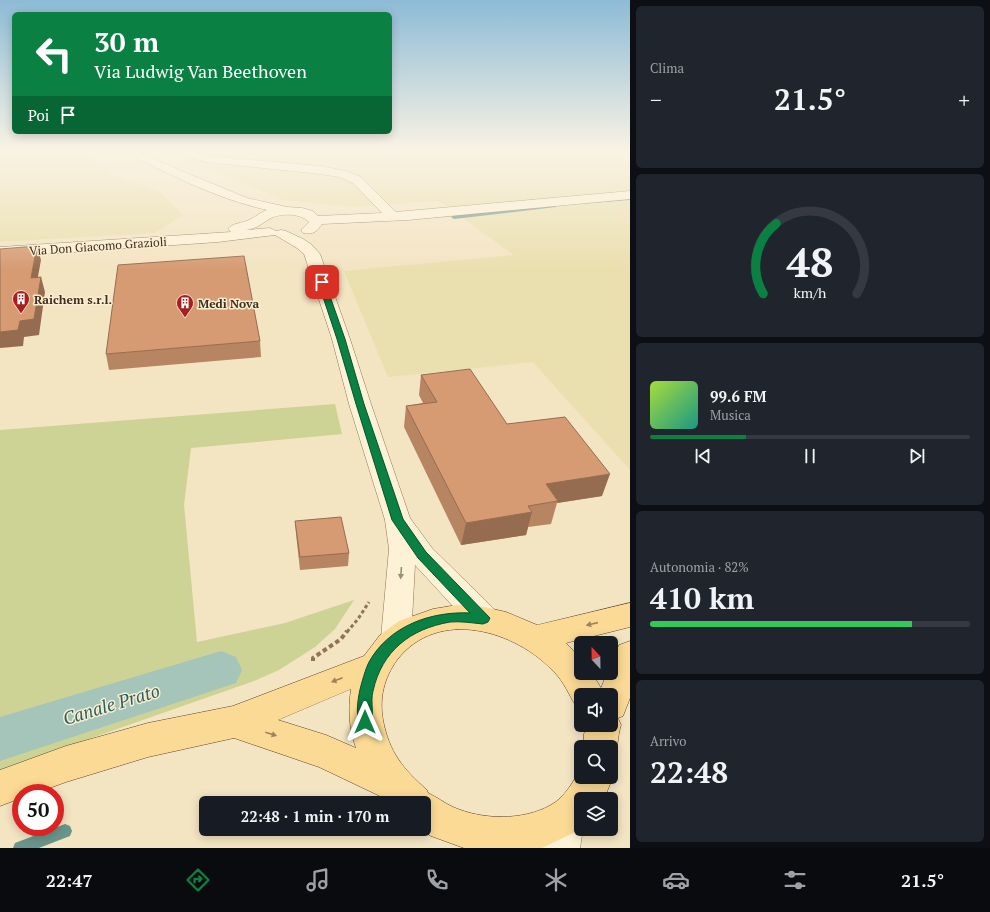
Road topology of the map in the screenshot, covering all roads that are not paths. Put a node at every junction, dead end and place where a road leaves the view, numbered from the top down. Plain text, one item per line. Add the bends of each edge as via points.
1 (218, 191) edge
2 (369, 191) edge
3 (630, 195) edge
4 (243, 201) junction
5 (286, 211) junction
6 (393, 217) junction
7 (258, 220) junction
8 (312, 224) junction
9 (276, 233) junction
10 (196, 239) junction
11 (310, 250) junction
12 (0, 252) edge
13 (398, 520) junction
14 (630, 615) edge
15 (483, 618) junction
16 (396, 638) junction
17 (535, 638) junction
18 (630, 654) edge
19 (374, 666) junction
20 (583, 688) edge
21 (617, 688) edge
22 (234, 722) junction
23 (592, 784) edge
24 (0, 788) edge
25 (404, 793) edge
26 (573, 817) edge
27 (442, 827) edge

1 - 4 street
2 - 6 street
3 - 6 street
4 - 5 street
4 - 7 street
5 - 7 street, Via Don Giacomo Grazioli via 270,213
5 - 8 street via 305,213
6 - 8 street
7 - 9 street via 257,225 260,228
7 - 10 street, Via Don Giacomo Grazioli
8 - 9 street, Via Don Giacomo Grazioli via 297,233
8 - 11 street
9 - 10 street, Via Don Giacomo Grazioli
9 - 11 street
10 - 12 street, Via Don Giacomo Grazioli
11 - 13 street
13 - 15 street via 422,555
13 -> 16 street via 402,550
14 -> 17 main road
15 - 16 main road via 451,617 422,624
15 - 17 main road via 510,626
16 - 19 main road
17 - 20 main road via 566,663
18 - 21 main road
19 -> 22 main road
19 - 25 main road via 365,692 365,722 375,754
22 - 24 main road via 148,740 66,764
22 -> 25 main road via 326,752
23 - 26 main road
26 - 27 main road via 530,834 487,836

